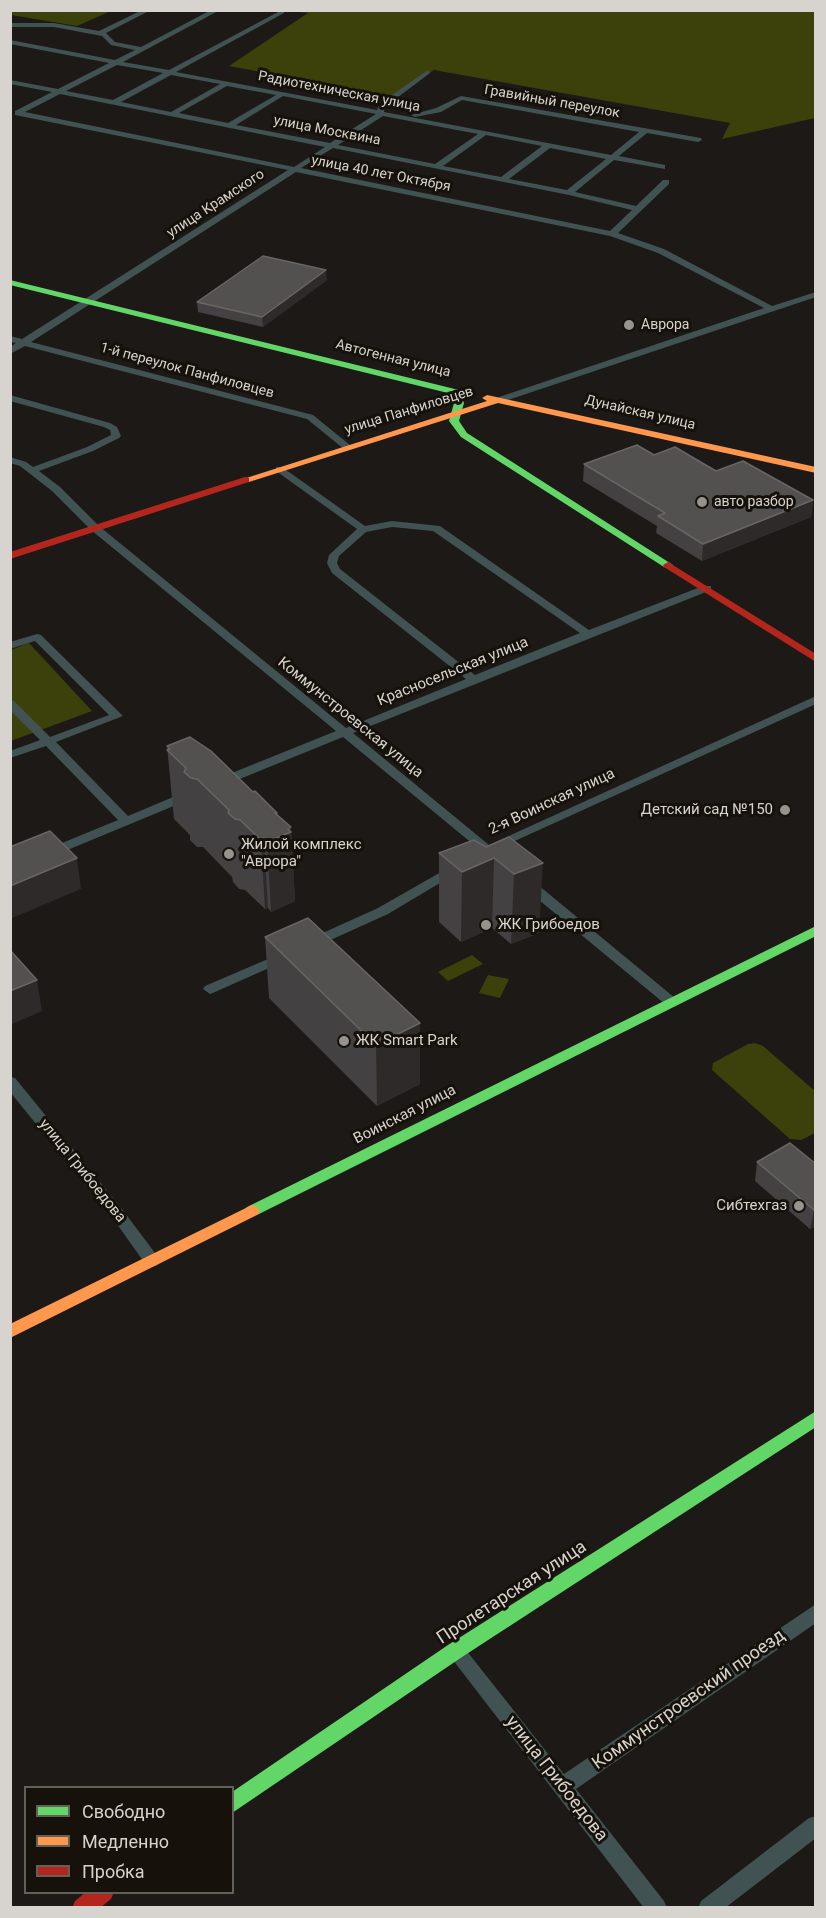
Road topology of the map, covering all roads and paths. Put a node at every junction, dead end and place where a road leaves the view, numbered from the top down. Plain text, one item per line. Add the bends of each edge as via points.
1 (148, 10) edge
2 (217, 10) edge
3 (282, 12) dead end
4 (10, 25) edge
5 (100, 33) junction
6 (10, 42) edge
7 (141, 49) junction
8 (116, 62) junction
9 (170, 72) junction
10 (428, 72) dead end
11 (10, 82) edge
12 (227, 83) junction
13 (59, 91) junction
14 (284, 93) junction
15 (115, 102) junction
16 (381, 112) junction
17 (172, 114) junction
18 (404, 116) junction
19 (230, 126) junction
20 (645, 131) junction
21 (486, 132) junction
22 (698, 140) dead end
23 (549, 144) junction
24 (331, 146) junction
25 (615, 157) junction
26 (436, 167) junction
27 (662, 167) dead end
28 (294, 170) junction
29 (502, 180) junction
30 (666, 182) dead end
31 (569, 193) junction
32 (638, 209) junction
33 (612, 234) junction
34 (10, 282) edge
35 (816, 294) edge
36 (88, 302) junction
37 (772, 309) junction
38 (10, 339) edge
39 (24, 342) junction
40 (10, 351) edge
41 (456, 392) junction
42 (10, 398) edge
43 (499, 400) junction
44 (455, 414) junction
45 (347, 447) junction
46 (10, 460) edge
47 (279, 468) junction
48 (816, 470) edge
49 (32, 471) junction
50 (95, 528) junction
51 (363, 529) junction
52 (10, 556) edge
53 (707, 588) junction
54 (588, 634) junction
55 (10, 646) edge
56 (816, 658) edge
57 (474, 680) junction
58 (816, 699) edge
59 (10, 703) edge
60 (343, 732) junction
61 (48, 741) junction
62 (10, 755) edge
63 (126, 821) junction
64 (42, 855) edge
65 (482, 855) junction
66 (521, 878) edge
67 (816, 930) edge
68 (210, 990) dead end
69 (670, 1001) junction
70 (10, 1082) edge
71 (152, 1261) junction
72 (10, 1332) edge
73 (816, 1418) edge
74 (816, 1612) edge
75 (455, 1651) junction
76 (562, 1787) junction
77 (234, 1803) edge
78 (816, 1825) edge
79 (103, 1894) edge
80 (82, 1908) edge
81 (657, 1908) edge
82 (708, 1908) edge

1 - 5 street
2 - 7 street
3 - 9 street
4 - 5 street via 54,25
5 - 7 street via 113,44
6 - 8 street, Радиотехническая улица
7 - 8 street
8 - 9 street, Радиотехническая улица
8 - 13 street
9 - 12 street, Радиотехническая улица
9 - 15 street
10 - 16 street, улица Крамского via 382,106
11 - 13 street, улица Москвина
12 - 14 street, Радиотехническая улица
12 - 17 street
13 - 15 street, улица Москвина
13 - 28 street, улица 40 лет Октября via 18,113
14 - 16 street, Радиотехническая улица
14 - 19 street
15 - 17 street, улица Москвина
16 - 18 street, Радиотехническая улица
16 - 24 street, улица Крамского
17 - 19 street, улица Москвина
18 - 20 street, Гравийный переулок via 438,110 460,98
18 - 21 street, Радиотехническая улица
19 - 24 street, улица Москвина
20 - 22 street, Гравийный переулок
20 - 25 street
21 - 23 street, Радиотехническая улица
21 - 26 street
23 - 25 street, Радиотехническая улица
23 - 29 street
24 - 26 street, улица Москвина
24 - 28 street, улица Крамского
25 - 27 street, Радиотехническая улица
25 - 31 street
26 - 29 street, улица Москвина
28 - 33 street, улица 40 лет Октября
28 - 36 street, улица Крамского
29 - 31 street, улица Москвина
30 - 32 street
31 - 32 street, улица Москвина
32 - 33 street
33 - 37 street, улица 40 лет Октября via 661,251
34 - 36 street, Автогенная улица
35 - 37 street, улица Панфиловцев
36 - 39 street, улица Крамского
36 - 41 street, Автогенная улица
37 - 43 street, улица Панфиловцев
38 - 39 street, 1-й переулок Панфиловцев
39 - 40 street, улица Крамского
39 - 45 street, 1-й переулок Панфиловцев via 310,417
41 - 43 street, Дунайская улица
41 - 44 street, Автогенная улица via 459,403
42 - 49 street via 114,429 116,436
43 - 44 street, улица Панфиловцев
43 - 48 street, Дунайская улица
44 - 45 street, улица Панфиловцев
44 - 53 street via 455,426 464,435
45 - 47 street, улица Панфиловцев
46 - 49 street, Коммунстроевская улица
47 - 50 street, улица Панфиловцев
47 - 51 street
49 - 50 street, Коммунстроевская улица
50 - 52 street, улица Панфиловцев
50 - 60 street, Коммунстроевская улица
51 - 54 street via 392,524 436,528
51 - 57 street via 334,555 336,571
53 - 54 street, Красносельская улица
53 - 56 street
54 - 57 street, Красносельская улица
55 - 61 street via 37,637 117,716
57 - 60 street, Красносельская улица
58 - 65 street, 2-я Воинская улица
59 - 61 street
60 - 63 street, Красносельская улица
60 - 65 street, Коммунстроевская улица
61 - 62 street
61 - 63 street
63 - 64 street, Красносельская улица
65 - 68 street, 2-я Воинская улица via 383,910
66 - 69 street
67 - 69 street, Воинская улица
69 - 71 street, Воинская улица
70 - 71 street, улица Грибоедова
71 - 72 street, Воинская улица
73 - 75 street, Пролетарская улица
74 - 76 street, Коммунстроевский проезд
75 - 76 street, улица Грибоедова
75 - 77 street, Пролетарская улица
76 - 81 street, улица Грибоедова
78 - 82 street
79 - 80 street

